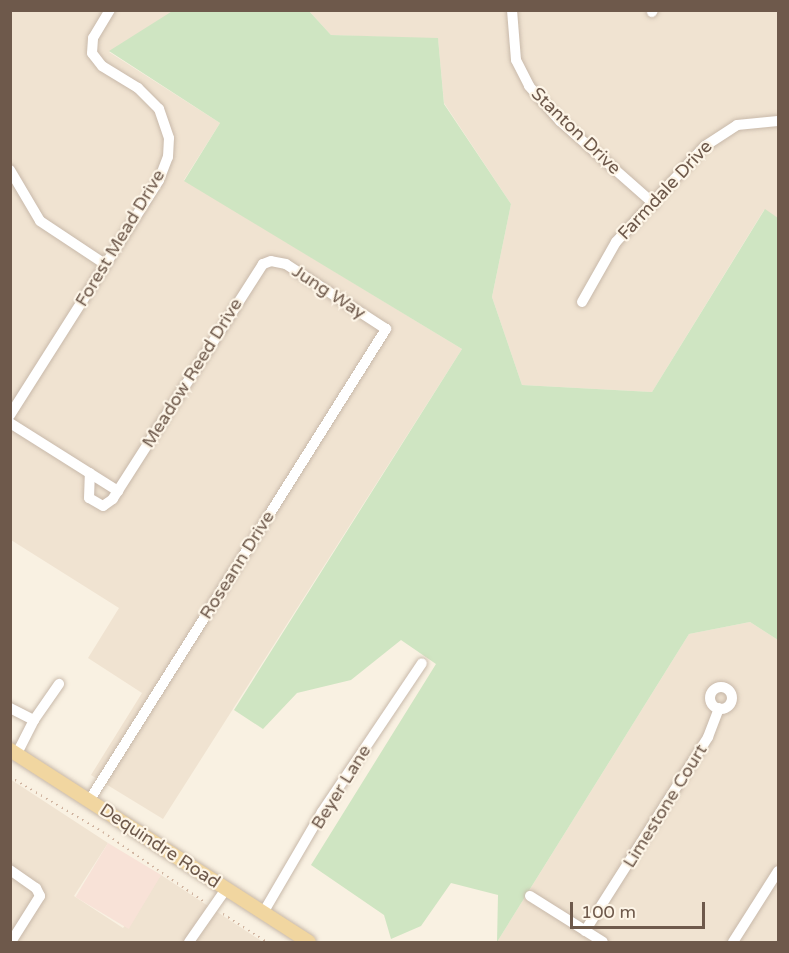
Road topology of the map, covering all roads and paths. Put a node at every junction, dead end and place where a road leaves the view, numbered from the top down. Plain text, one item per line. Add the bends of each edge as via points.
1 (110, 10) edge
2 (512, 10) edge
3 (778, 121) edge
4 (10, 170) edge
5 (16, 192) edge
6 (654, 204) junction
7 (271, 261) joint
8 (105, 264) junction
9 (582, 302) dead end
10 (386, 329) joint
11 (10, 415) edge
12 (10, 423) edge
13 (90, 473) junction
14 (118, 491) junction
15 (422, 663) dead end
16 (59, 684) dead end
17 (10, 708) edge
18 (719, 708) dead end
19 (34, 720) junction
20 (14, 752) edge
21 (10, 777) edge
22 (89, 801) junction
23 (10, 870) edge
24 (778, 871) edge
25 (226, 889) junction
26 (530, 896) dead end
27 (207, 903) dead end
28 (218, 911) dead end
29 (262, 913) junction
30 (585, 932) junction
31 (11, 942) edge
32 (189, 942) edge
33 (267, 942) edge
34 (305, 942) edge
35 (603, 942) edge
36 (733, 942) edge

1 - 8 street, Forest Mead Drive via 93,39 92,53 102,66 153,101 167,127 169,147 159,180
2 - 6 street, Stanton Drive via 516,60 529,86 560,121
3 - 6 street, Farmdale Drive via 737,125 720,134
4 - 5 street
5 - 8 street via 40,221
6 - 9 street, Farmdale Drive via 616,242
7 - 10 street, Jung Way via 286,264
7 - 14 street, Meadow Reed Drive via 257,270
8 - 11 street, Forest Mead Drive
10 - 22 street, Roseann Drive
12 - 13 street
13 - 14 street
13 - 14 street via 93,503 103,506
15 - 29 street, Beyer Lane via 322,812
16 - 19 street
17 - 19 street
18 - 30 street, Limestone Court via 708,737
19 - 20 street
20 - 22 main road, Dequindre Road
21 - 27 path via 103,832
22 - 25 main road, Dequindre Road
23 - 31 street via 36,888 40,896
24 - 36 street
25 - 29 main road, Dequindre Road
25 - 32 street
26 - 30 street
28 - 33 path
29 - 34 main road, Dequindre Road
30 - 35 street

